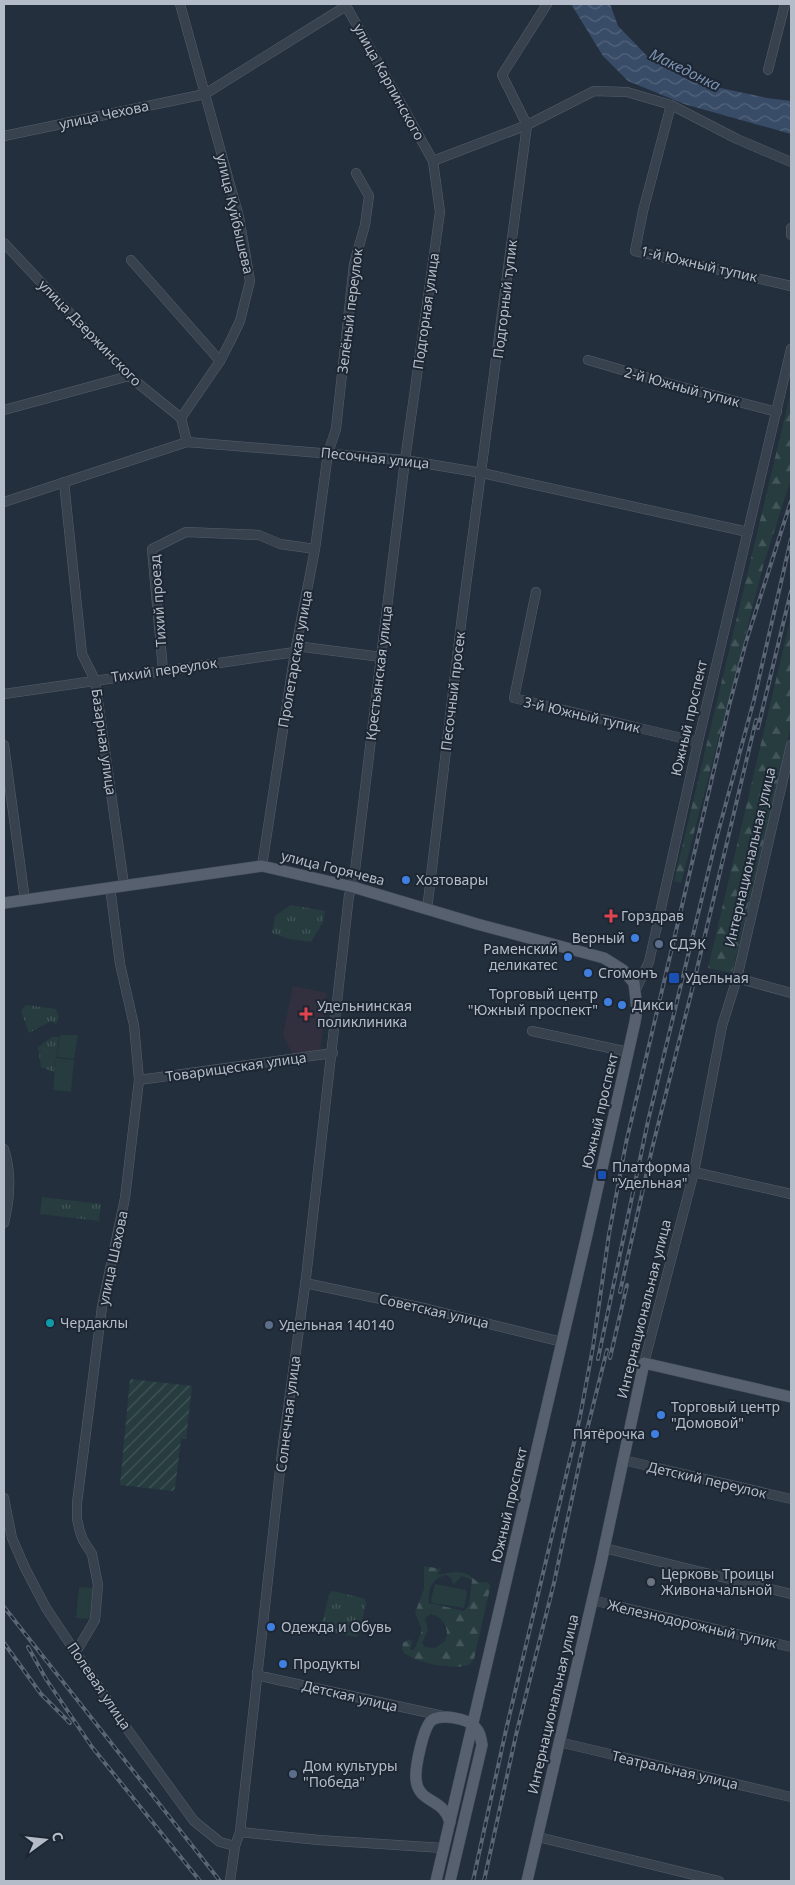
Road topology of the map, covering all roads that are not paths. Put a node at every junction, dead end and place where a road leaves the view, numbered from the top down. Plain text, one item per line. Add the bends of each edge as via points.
1 (180, 4) edge
2 (547, 4) edge
3 (785, 4) edge
4 (346, 5) edge
5 (768, 70) dead end
6 (205, 94) junction
7 (671, 105) junction
8 (527, 125) junction
9 (4, 136) edge
10 (433, 161) junction
11 (791, 162) edge
12 (356, 173) dead end
13 (791, 228) edge
14 (791, 235) edge
15 (4, 243) edge
16 (131, 260) dead end
17 (791, 286) edge
18 (791, 349) edge
19 (588, 360) dead end
20 (220, 361) junction
21 (129, 376) junction
22 (4, 410) edge
23 (777, 412) junction
24 (181, 418) junction
25 (187, 442) junction
26 (328, 453) junction
27 (405, 460) junction
28 (482, 473) junction
29 (64, 482) junction
30 (4, 502) edge
31 (748, 532) junction
32 (315, 549) junction
33 (536, 592) dead end
34 (296, 649) junction
35 (381, 657) junction
36 (163, 670) junction
37 (95, 680) junction
38 (4, 694) edge
39 (698, 742) junction
40 (4, 745) edge
41 (791, 745) edge
42 (262, 866) junction
43 (124, 885) junction
44 (110, 887) junction
45 (352, 887) junction
46 (25, 900) junction
47 (4, 903) edge
48 (427, 910) junction
49 (737, 978) junction
50 (636, 989) junction
51 (791, 993) edge
52 (532, 1031) dead end
53 (628, 1052) junction
54 (332, 1054) junction
55 (139, 1080) junction
56 (4, 1149) edge
57 (694, 1172) junction
58 (791, 1194) edge
59 (4, 1224) edge
60 (305, 1282) junction
61 (562, 1342) junction
62 (644, 1363) junction
63 (791, 1397) edge
64 (623, 1460) junction
65 (4, 1498) edge
66 (791, 1499) edge
67 (604, 1548) junction
68 (791, 1594) edge
69 (592, 1600) junction
70 (791, 1647) edge
71 (76, 1652) junction
72 (257, 1672) junction
73 (445, 1717) junction
74 (472, 1724) junction
75 (560, 1742) junction
76 (457, 1790) junction
77 (791, 1797) edge
78 (434, 1802) junction
79 (450, 1822) junction
80 (240, 1832) junction
81 (538, 1837) junction
82 (235, 1846) junction
83 (444, 1848) junction
84 (451, 1876) edge
85 (230, 1881) edge
86 (436, 1881) edge
87 (527, 1881) edge
88 (719, 1881) edge

1 - 6 street, улица Куйбышева
2 - 8 street via 502,74
3 - 5 street
4 - 6 street
4 - 10 street, улица Карпинского
6 - 9 street, улица Чехова
6 - 20 street, улица Куйбышева via 239,217 250,281 240,321
7 - 8 street via 627,92 594,91
7 - 11 street
7 - 17 street, 1-й Южный тупик via 635,251
8 - 10 street
8 - 28 street, Подгорный тупик
10 - 27 street, Подгорная улица via 440,212
12 - 26 street, Зелёный переулок via 369,196 354,264 336,429
13 - 14 street
15 - 21 street, улица Дзержинского
16 - 20 street
18 - 23 street, Южный проспект
19 - 23 street, 2-й Южный тупик
20 - 24 street, улица Куйбышева
21 - 22 street
21 - 24 street, улица Дзержинского
23 - 31 street, Южный проспект
24 - 25 street
25 - 26 street, Песочная улица
25 - 29 street, Песочная улица
26 - 27 street, Песочная улица
26 - 32 street, Пролетарская улица
27 - 28 street, Песочная улица
27 - 35 street, Крестьянская улица
28 - 31 street, Песочная улица
28 - 48 street, Песочный просек
29 - 30 street, Песочная улица
29 - 37 street, Базарная улица via 82,654
31 - 39 street, Южный проспект
32 - 34 street, Пролетарская улица
32 - 36 street, Тихий проезд via 280,544 260,536 186,532 152,549
33 - 39 street, 3-й Южный тупик via 514,698
34 - 35 street, Тихий переулок
34 - 36 street, Тихий переулок
34 - 42 street, Пролетарская улица
35 - 45 street, Крестьянская улица
36 - 37 street, Тихий переулок
37 - 38 street, Тихий переулок
37 - 43 street, Базарная улица
39 - 50 street, Южный проспект via 650,962
40 - 46 street
41 - 49 street, Интернациональная улица
42 - 43 main road, улица Горячева
42 - 45 main road, улица Горячева
43 - 44 main road, улица Горячева
44 - 46 main road, улица Горячева
44 - 55 street, улица Шахова via 120,964 134,1026
45 - 48 main road, улица Горячева
45 - 54 street, Солнечная улица
46 - 47 main road, улица Горячева
48 - 50 main road, улица Горячева via 604,958 623,970
49 - 51 street
49 - 57 street, Интернациональная улица via 722,1026
50 - 53 main road, Южный проспект via 638,1009
52 - 53 street
53 - 61 main road, Южный проспект
54 - 55 street, Товарищеская улица
54 - 60 street, Солнечная улица
55 - 71 street, улица Шахова via 125,1198 102,1307 77,1503 80,1532 92,1554 98,1585 95,1620
56 - 59 street via 10,1170
57 - 58 street
57 - 62 street, Интернациональная улица
60 - 61 street, Советская улица
60 - 72 street, Солнечная улица
61 - 74 main road, Южный проспект
62 - 63 main road
62 - 64 main road, Интернациональная улица
64 - 66 street, Детский переулок
64 - 67 main road, Интернациональная улица
65 - 71 street, Полевая улица via 12,1538 25,1568 46,1608
67 - 68 street
67 - 69 main road, Интернациональная улица
69 - 70 street, Железнодорожный тупик
69 - 75 main road, Интернациональная улица
71 - 82 street, Полевая улица via 194,1821 220,1842
72 - 73 street, Детская улица via 265,1677
72 - 80 street, Солнечная улица
73 - 74 main road
73 - 78 main road via 428,1724 417,1767 417,1787
74 - 76 main road, Южный проспект
74 - 84 main road via 481,1737 481,1753
75 - 77 street, Театральная улица
75 - 81 main road, Интернациональная улица
76 - 78 main road via 448,1799
76 - 79 main road, Южный проспект
78 - 79 main road via 446,1811
79 - 83 main road, Южный проспект
80 - 82 street, Солнечная улица
80 - 83 street
81 - 87 main road, Интернациональная улица
81 - 88 street
82 - 85 street, Солнечная улица
83 - 86 main road, Южный проспект

